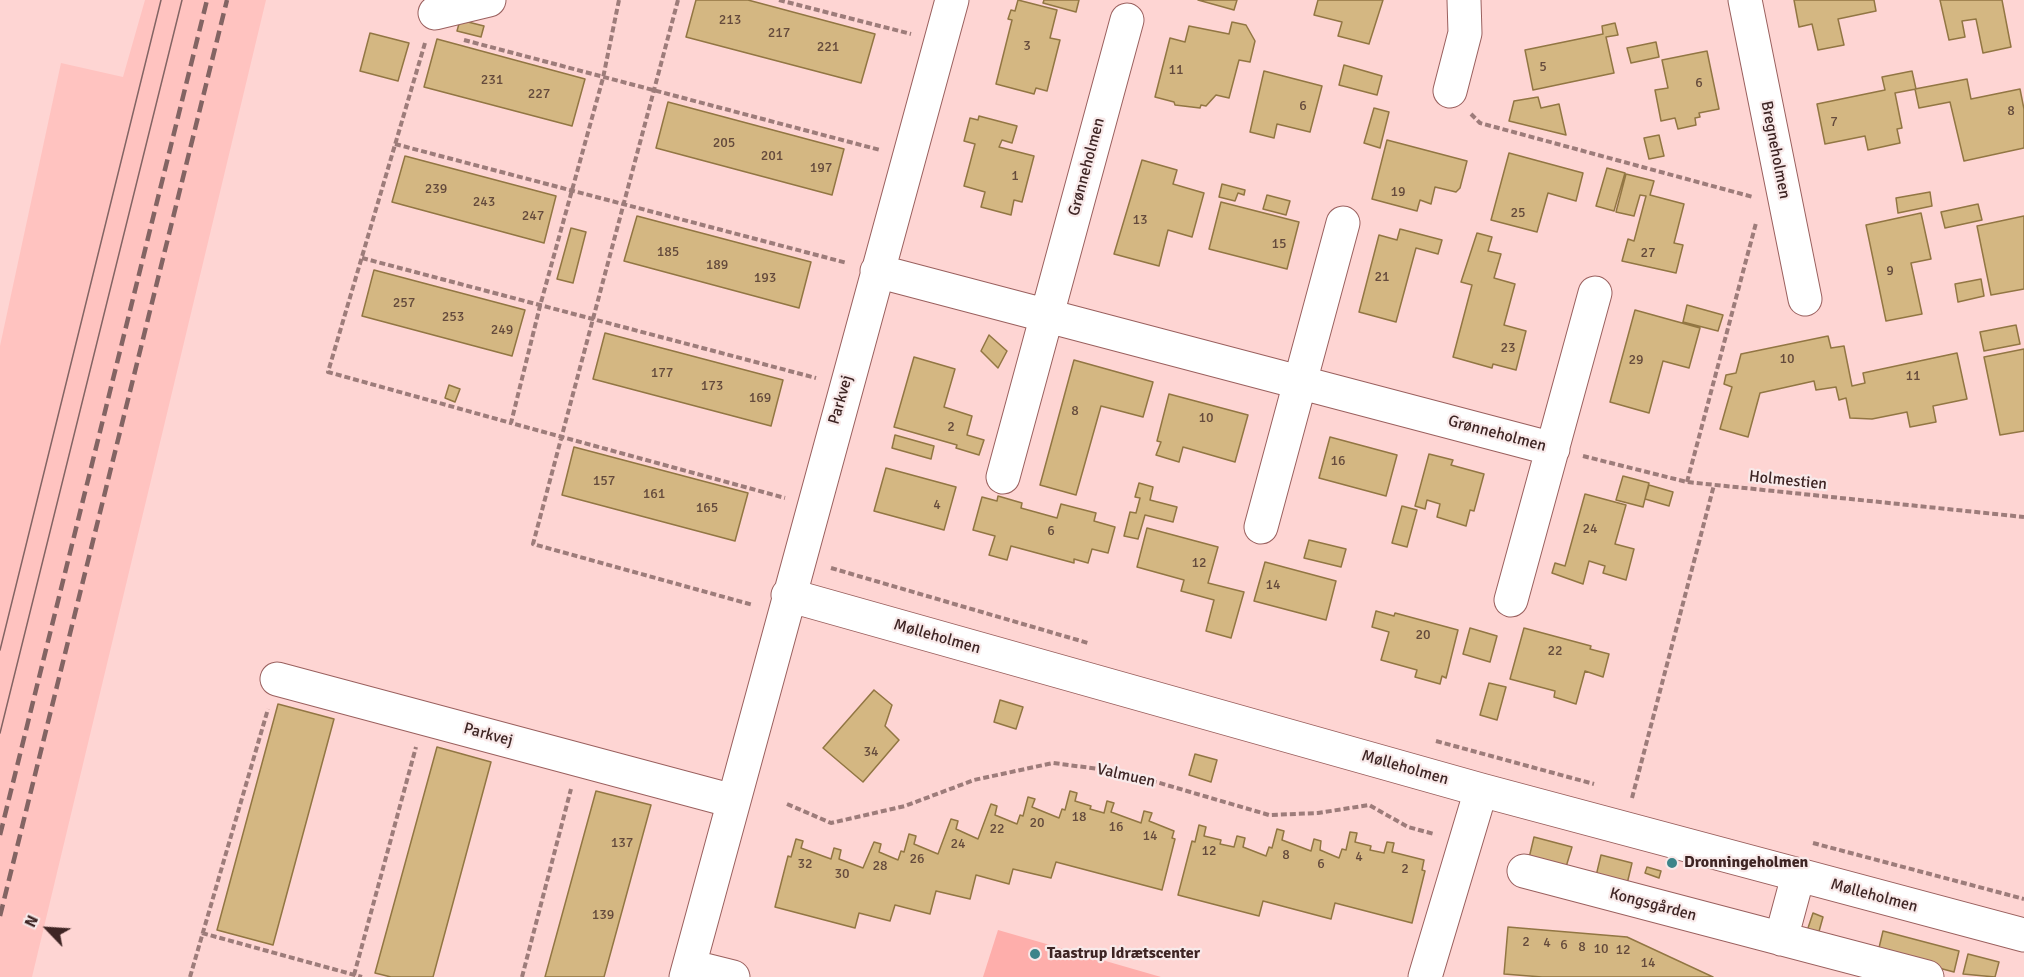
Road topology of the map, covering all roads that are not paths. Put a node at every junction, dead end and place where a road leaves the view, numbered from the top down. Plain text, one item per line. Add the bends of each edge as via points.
1 (489, 0) edge
2 (952, 0) edge
3 (1464, 0) edge
4 (1745, 0) edge
5 (449, 15) edge
6 (1127, 20) dead end
7 (1450, 91) road end
8 (1343, 223) dead end
9 (877, 271) junction
10 (1595, 293) dead end
11 (1805, 299) dead end
12 (1047, 314) junction
13 (1301, 382) junction
14 (1553, 449) junction
15 (1003, 477) dead end
16 (1261, 527) dead end
17 (1511, 600) dead end
18 (785, 604) junction
19 (277, 679) road end
20 (1481, 789) junction
21 (733, 801) junction
22 (1524, 871) dead end
23 (1798, 876) junction
24 (2024, 935) edge
25 (1781, 939) junction
26 (687, 971) edge
27 (733, 977) edge
28 (1425, 977) edge
29 (1927, 977) edge

1 - 5 street
2 - 9 street, Parkvej
3 - 7 street via 1465,33
4 - 11 street, Bregneholmen via 1774,200
6 - 12 street, Grønneholmen
8 - 13 street
9 - 12 street, Grønneholmen
9 - 18 street, Parkvej
10 - 14 street, Grønneholmen
12 - 13 street, Grønneholmen
12 - 15 street, Grønneholmen
13 - 14 street, Grønneholmen
13 - 16 street
14 - 17 street, Grønneholmen
18 - 20 street, Mølleholmen
18 - 21 street, Parkvej
19 - 21 street, Parkvej
20 - 23 street, Mølleholmen
20 - 28 street
21 - 26 street, Parkvej
22 - 25 street, Kongsgården
23 - 24 street, Mølleholmen
23 - 25 street
25 - 29 street, Kongsgården
26 - 27 street

